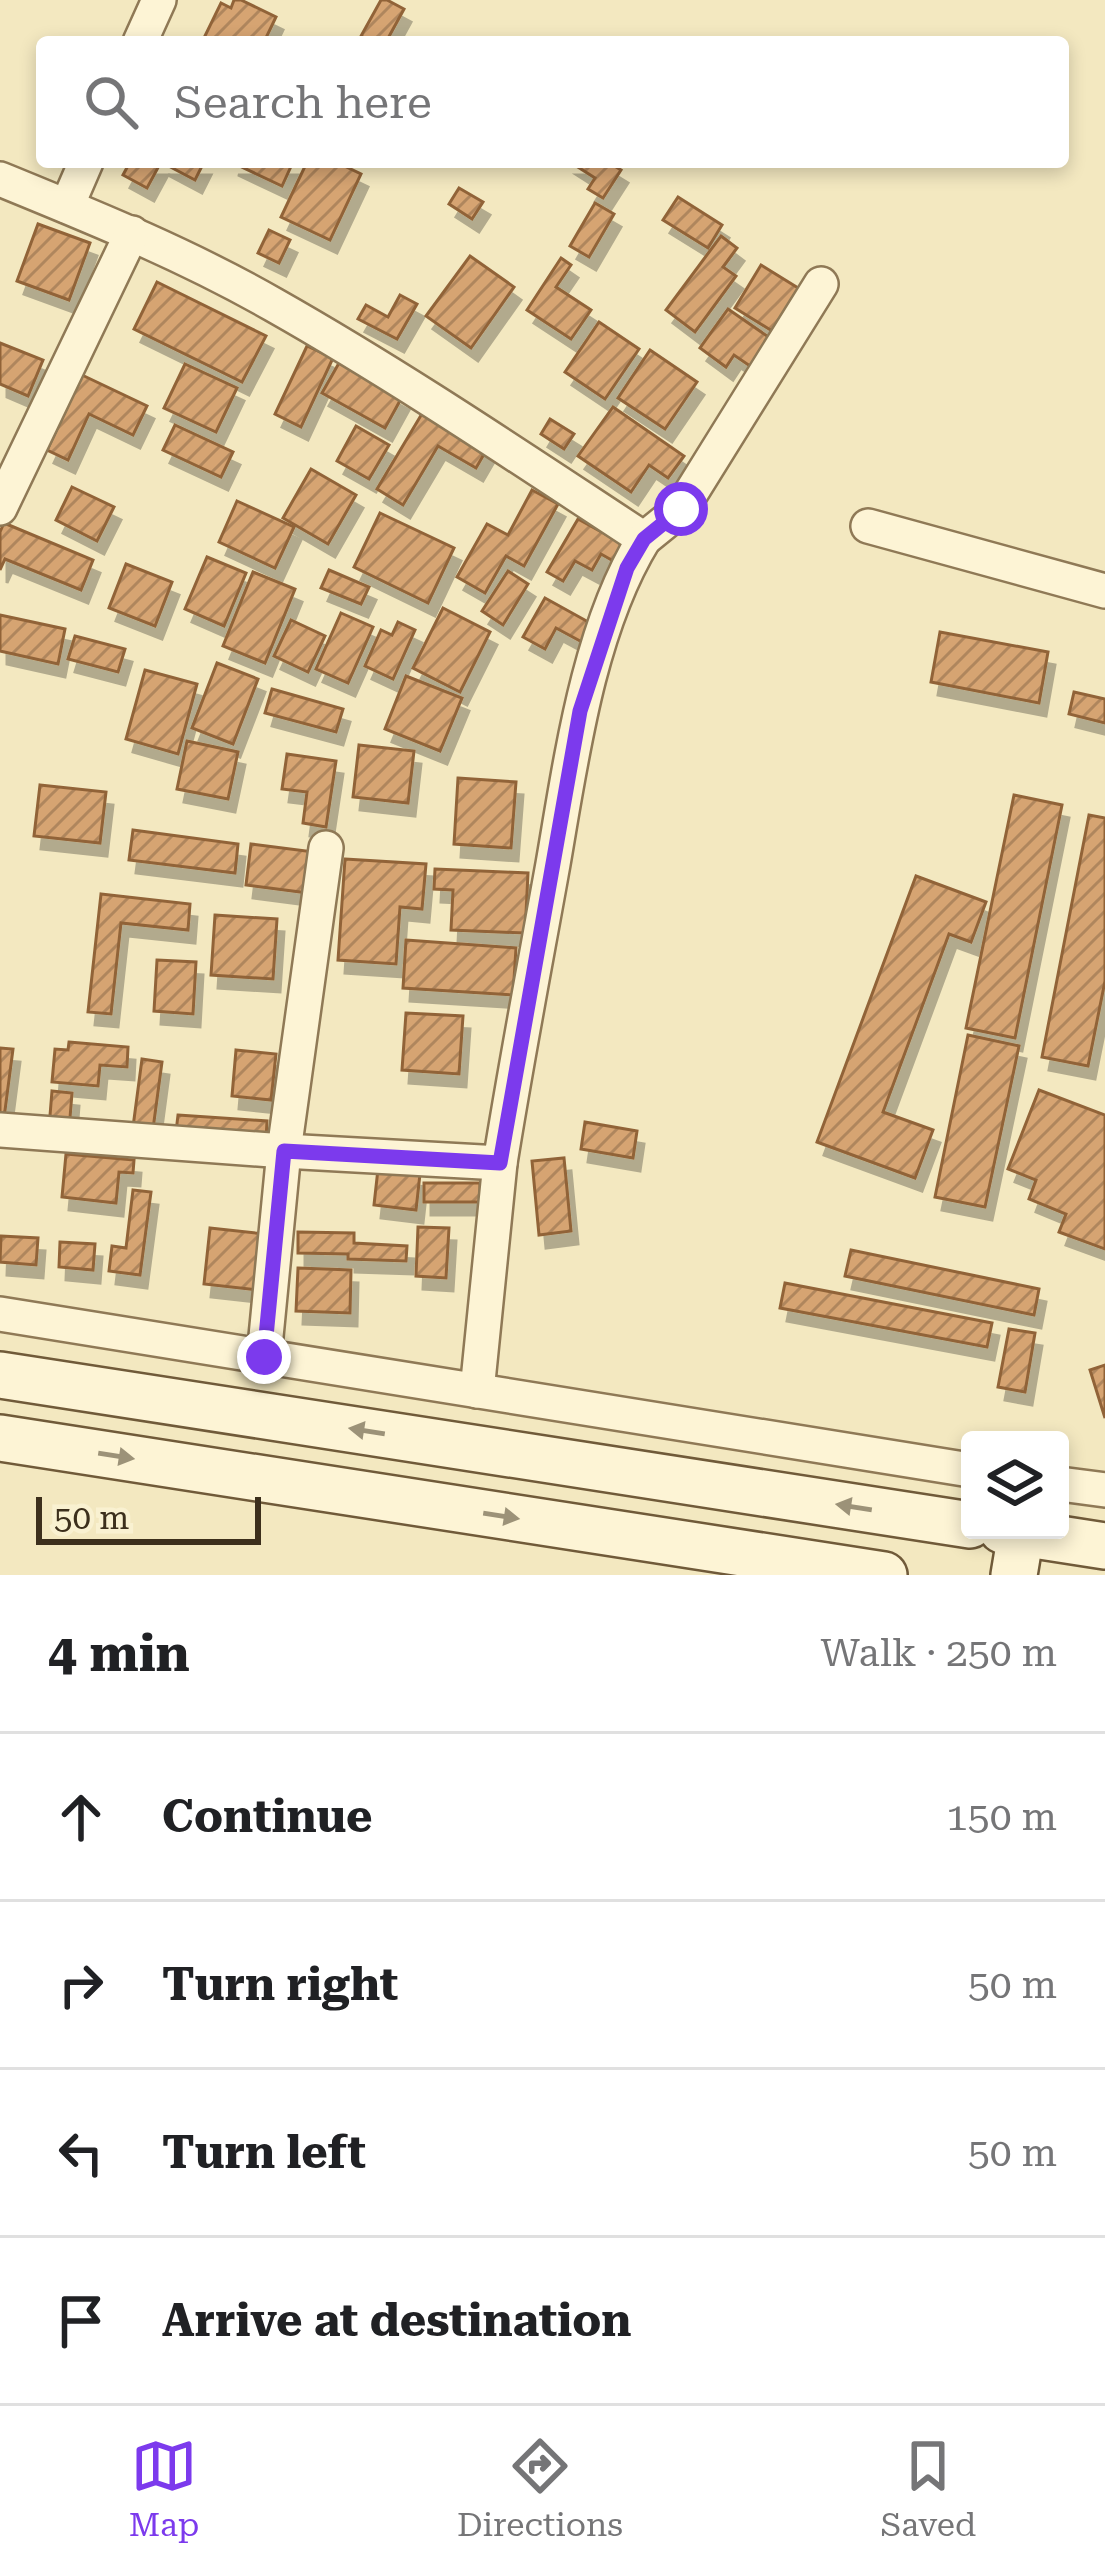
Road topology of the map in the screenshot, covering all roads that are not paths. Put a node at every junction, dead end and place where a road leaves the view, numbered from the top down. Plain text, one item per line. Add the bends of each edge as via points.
1 (159, 0) edge
2 (143, 36) edge
3 (83, 168) edge
4 (0, 179) edge
5 (67, 206) junction
6 (132, 233) junction
7 (821, 284) dead end
8 (0, 508) edge
9 (868, 526) dead end
10 (644, 539) junction
11 (1105, 591) edge
12 (326, 848) dead end
13 (0, 1130) edge
14 (284, 1151) junction
15 (500, 1163) junction
16 (0, 1314) edge
17 (264, 1357) junction
18 (0, 1375) edge
19 (476, 1391) junction
20 (0, 1438) edge
21 (961, 1469) edge
22 (1069, 1485) edge
23 (1105, 1490) edge
24 (961, 1524) edge
25 (1012, 1546) edge
26 (1105, 1546) edge
27 (884, 1575) edge

1 - 2 street
3 - 5 street
4 - 5 street
5 - 6 street
6 - 8 street
6 - 10 street via 271,303
7 - 10 street via 681,509
9 - 11 street
10 - 15 street via 614,601 580,711
12 - 14 street
13 - 14 street
14 - 15 street
14 - 17 street
15 - 19 street
16 - 17 street
17 - 19 street
24 -> 18 main road
19 - 21 street
20 -> 27 main road
22 - 23 street
25 - 26 main road

